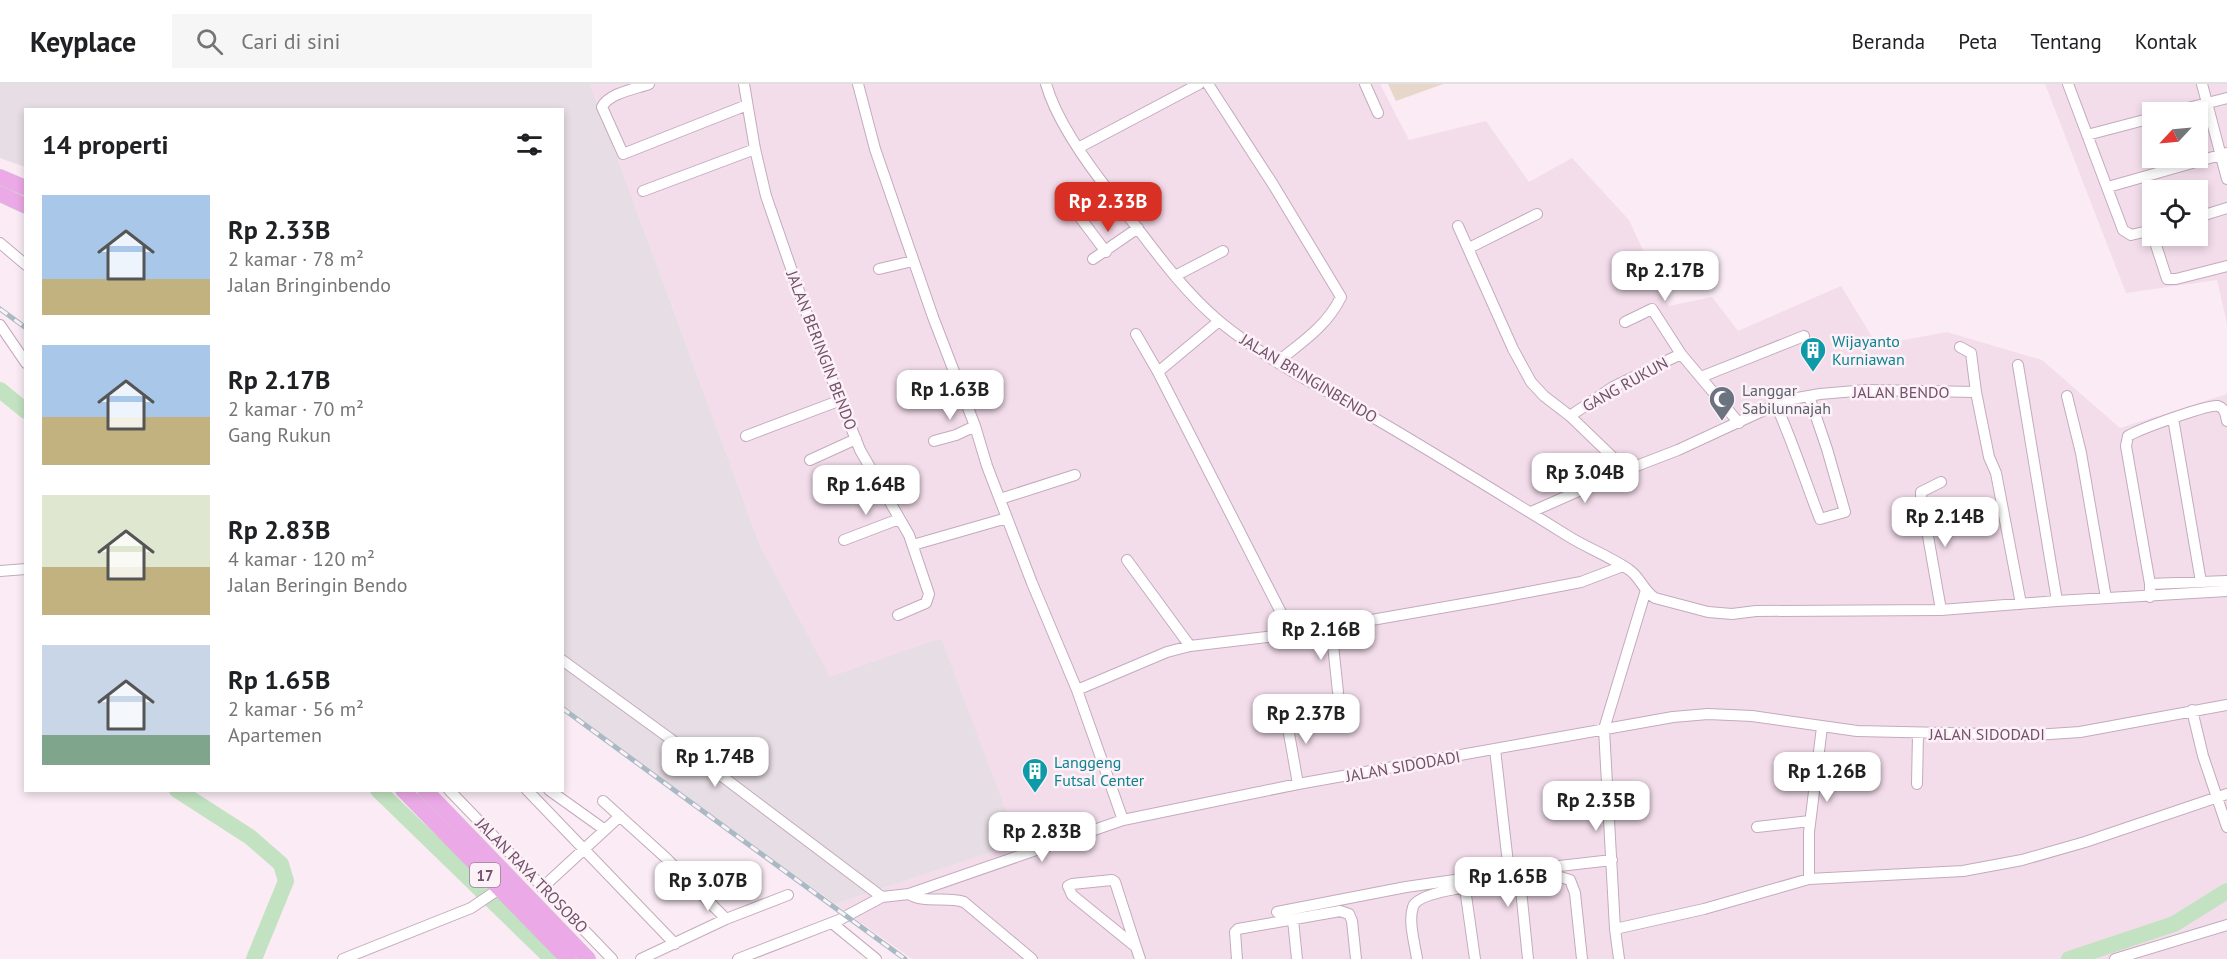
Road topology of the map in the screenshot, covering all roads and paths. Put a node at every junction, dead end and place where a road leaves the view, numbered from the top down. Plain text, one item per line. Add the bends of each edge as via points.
1 (649, 84) edge
2 (744, 84) edge
3 (858, 84) edge
4 (1046, 84) edge
5 (1365, 84) edge
6 (2068, 84) edge
7 (2202, 84) edge
8 (1209, 85) edge
9 (2227, 98) edge
10 (2207, 102) edge
11 (2208, 103) edge
12 (747, 105) junction
13 (2208, 106) edge
14 (1378, 113) dead end
15 (2142, 121) edge
16 (2087, 135) junction
17 (1078, 148) junction
18 (754, 149) junction
19 (2224, 153) edge
20 (5, 179) edge
21 (2227, 179) edge
22 (24, 180) edge
23 (24, 187) edge
24 (2108, 187) junction
25 (643, 191) dead end
26 (0, 194) edge
27 (1067, 200) dead end
28 (24, 205) edge
29 (2227, 208) edge
30 (1538, 214) dead end
31 (2208, 214) edge
32 (1458, 226) dead end
33 (1138, 228) junction
34 (2142, 233) edge
35 (0, 243) edge
36 (2156, 246) edge
37 (1469, 249) junction
38 (1223, 251) dead end
39 (1106, 252) junction
40 (1093, 259) dead end
41 (913, 261) junction
42 (24, 263) edge
43 (2227, 266) edge
44 (879, 269) dead end
45 (1175, 276) junction
46 (1219, 321) junction
47 (1625, 322) dead end
48 (0, 325) edge
49 (1136, 334) dead end
50 (1804, 336) dead end
51 (1960, 347) dead end
52 (1681, 354) junction
53 (24, 360) edge
54 (1276, 362) junction
55 (2018, 364) dead end
56 (1158, 372) junction
57 (1701, 377) junction
58 (1976, 392) junction
59 (1809, 396) junction
60 (2067, 396) dead end
61 (841, 400) junction
62 (1776, 405) junction
63 (1570, 416) junction
64 (2173, 418) junction
65 (2227, 421) edge
66 (1739, 423) junction
67 (975, 426) junction
68 (746, 436) dead end
69 (856, 439) junction
70 (934, 441) dead end
71 (810, 460) dead end
72 (1626, 470) junction
73 (1075, 475) dead end
74 (1941, 482) dead end
75 (1000, 499) junction
76 (1531, 512) junction
77 (1007, 518) junction
78 (899, 519) junction
79 (844, 540) dead end
80 (913, 545) junction
81 (1126, 560) dead end
82 (1623, 566) junction
83 (24, 569) edge
84 (0, 571) edge
85 (2227, 581) edge
86 (2201, 582) junction
87 (2150, 584) junction
88 (1646, 590) junction
89 (2227, 591) edge
90 (2150, 597) junction
91 (2106, 598) junction
92 (2057, 601) junction
93 (2020, 604) junction
94 (1941, 610) junction
95 (898, 615) dead end
96 (1331, 626) junction
97 (1292, 634) junction
98 (1190, 646) junction
99 (564, 661) edge
100 (1077, 690) junction
101 (1338, 692) dead end
102 (2227, 705) edge
103 (2192, 710) junction
104 (1285, 711) dead end
105 (1822, 727) junction
106 (1604, 729) junction
107 (1918, 734) junction
108 (1495, 749) junction
109 (1298, 784) junction
110 (1917, 784) dead end
111 (406, 792) edge
112 (451, 792) edge
113 (530, 792) edge
114 (552, 792) edge
115 (432, 793) edge
116 (2223, 795) edge
117 (603, 801) dead end
118 (620, 816) junction
119 (1123, 820) junction
120 (1810, 821) junction
121 (1757, 827) dead end
122 (2227, 827) edge
123 (606, 830) junction
124 (584, 849) junction
125 (1612, 860) junction
126 (1509, 872) junction
127 (1809, 879) junction
128 (1520, 880) junction
129 (542, 888) junction
130 (1465, 888) junction
131 (492, 894) junction
132 (909, 894) junction
133 (788, 895) dead end
134 (882, 897) junction
135 (1276, 912) dead end
136 (726, 919) junction
137 (1293, 920) junction
138 (832, 923) junction
139 (2227, 925) edge
140 (1615, 929) junction
141 (675, 944) junction
142 (1136, 947) junction
143 (758, 951) junction
144 (2141, 955) edge
145 (343, 959) edge
146 (568, 959) edge
147 (588, 959) edge
148 (612, 959) edge
149 (641, 959) edge
150 (738, 959) edge
151 (769, 959) edge
152 (876, 959) edge
153 (1032, 959) edge
154 (1140, 959) edge
155 (1237, 959) edge
156 (1297, 959) edge
157 (1356, 959) edge
158 (1417, 959) edge
159 (1475, 959) edge
160 (1528, 959) edge
161 (1582, 959) edge
162 (1619, 959) edge
163 (2115, 959) edge

1 - 12 street via 603,104 623,154
2 - 12 street, JALAN BERINGIN BENDO
3 - 41 street via 875,150
4 - 17 street, JALAN BRINGINBENDO
5 - 14 street
6 - 16 street
7 - 10 street
8 - 17 street
8 - 54 street via 1341,297 1320,328
9 - 11 street
12 - 18 street, JALAN BERINGIN BENDO
13 - 19 street
15 - 16 street
16 - 24 street
17 - 33 street, JALAN BRINGINBENDO
18 - 25 street
18 - 61 street, JALAN BERINGIN BENDO via 781,240
19 - 21 street
19 - 24 street
20 - 22 street
20 - 23 highway
24 - 34 street via 2126,233
26 - 28 highway
27 - 39 street
29 - 31 street
30 - 37 street
32 - 37 street
33 - 39 street
33 - 45 street, JALAN BRINGINBENDO
35 - 42 street
36 - 43 street via 2167,279
37 - 63 street via 1513,349 1532,382
38 - 45 street
39 - 40 street
41 - 44 street
41 - 67 street
45 - 46 street, JALAN BRINGINBENDO
46 - 54 street, JALAN BRINGINBENDO
46 - 56 street
47 - 52 street, GANG RUKUN via 1652,309
48 - 53 street
49 - 56 street
50 - 57 street
51 - 58 street via 1971,352
52 - 57 street, GANG RUKUN
52 - 63 street, GANG RUKUN via 1613,387
54 - 76 street, JALAN BRINGINBENDO
55 - 92 street
56 - 97 street
57 - 66 street, GANG RUKUN
58 - 59 street, JALAN BENDO via 1867,390
58 - 93 street via 1996,473
59 - 62 street, JALAN BENDO
59 - 62 street via 1845,512 1820,519
60 - 91 street
61 - 68 street
61 - 69 street, JALAN BERINGIN BENDO
62 - 66 street, JALAN BENDO
63 - 72 street
64 - 65 street via 2217,406 2224,410
64 - 86 street
64 - 87 street via 2132,433 2126,440
66 - 72 street, JALAN BENDO
67 - 70 street
67 - 75 street
69 - 71 street
69 - 78 street, JALAN BERINGIN BENDO
72 - 76 street, JALAN BENDO
73 - 75 street
74 - 94 street via 1921,492 1921,496
75 - 77 street
76 - 82 street, JALAN BRINGINBENDO
77 - 80 street
77 - 100 street
78 - 79 street
78 - 80 street, JALAN BERINGIN BENDO
80 - 95 street, JALAN BERINGIN BENDO via 928,600
81 - 98 street
82 - 88 street, JALAN BRINGINBENDO via 1639,578
82 - 96 street via 1581,582
83 - 84 street
85 - 86 street
86 - 87 street
87 - 90 street
88 - 94 street via 1655,598 1732,614
88 - 106 street
89 - 90 street
90 - 91 street
91 - 92 street
92 - 93 street
93 - 94 street
96 - 97 street
96 - 101 street
97 - 98 street
98 - 100 street
99 - 134 street
100 - 119 street
102 - 103 street, JALAN SIDODADI
103 - 107 street, JALAN SIDODADI via 2080,732
103 - 116 street via 2203,756
104 - 109 street
105 - 106 street, JALAN SIDODADI via 1752,716 1707,714
105 - 107 street, JALAN SIDODADI
105 - 120 street
106 - 108 street, JALAN SIDODADI
106 - 125 street
107 - 110 street
108 - 109 street, JALAN SIDODADI
108 - 126 street
109 - 119 street, JALAN SIDODADI
111 - 131 highway, JALAN RAYA TROSOBO / 17
112 - 129 street
113 - 124 street
114 - 123 street
115 - 147 highway, JALAN RAYA TROSOBO / 17
116 - 122 street
116 - 127 street via 2085,842 1996,865 1963,871
117 - 118 street
118 - 123 street
118 - 136 street
119 - 132 street
120 - 121 street
120 - 127 street
123 - 124 street
124 - 129 street
124 - 141 street
125 - 126 street
125 - 140 street
126 - 135 street
127 - 140 street
128 - 130 street
128 - 160 street
128 - 161 street via 1557,876 1570,880
129 - 148 street
130 - 158 street via 1430,894 1414,904
130 - 159 street
131 - 145 street via 471,908
131 - 146 highway, JALAN RAYA TROSOBO / 17
132 - 134 street
132 - 153 street via 915,898 964,902
133 - 136 street
134 - 138 street
136 - 141 street
137 - 155 street via 1238,929
137 - 156 street
137 - 157 street via 1344,912 1352,921
138 - 143 street
138 - 152 street
139 - 144 street
140 - 162 street
141 - 149 street
142 - 142 street via 1115,882 1068,886 1072,895
142 - 154 street
143 - 150 street
143 - 151 street
144 - 163 street

